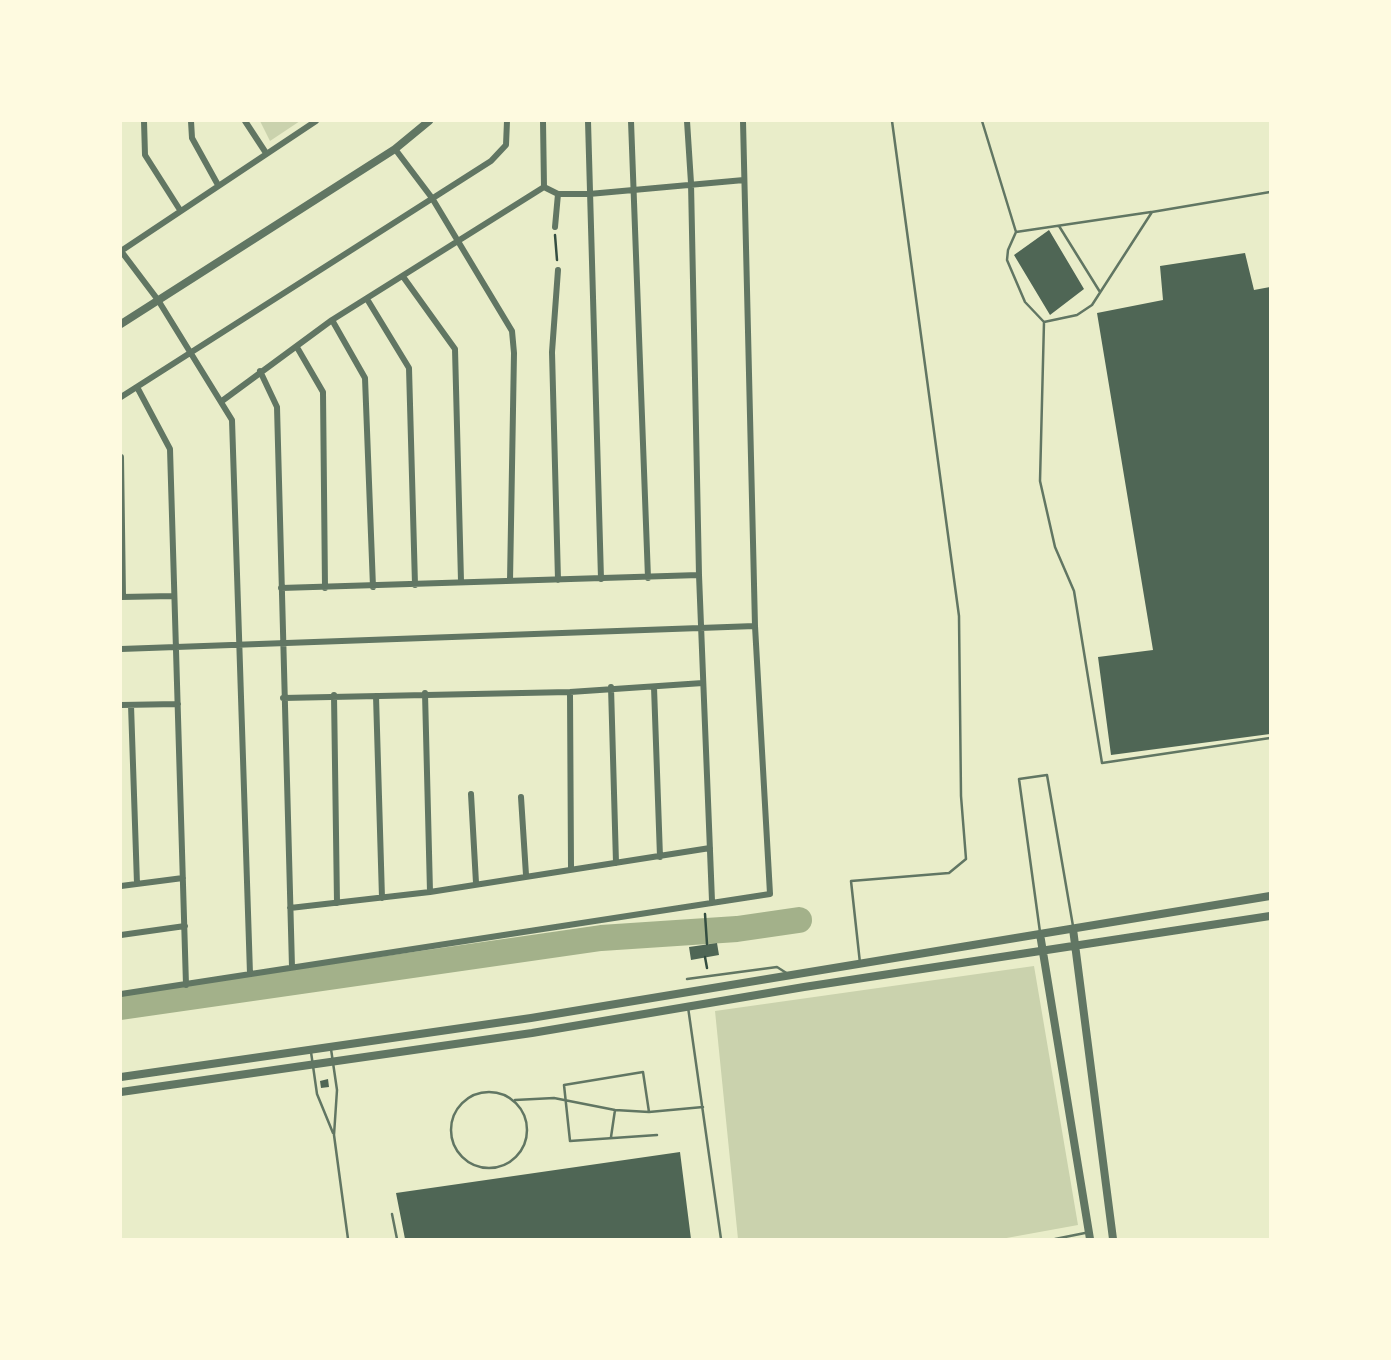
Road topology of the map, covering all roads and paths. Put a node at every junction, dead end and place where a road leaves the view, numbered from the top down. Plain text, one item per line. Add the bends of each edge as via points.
1 (144, 121) edge
2 (191, 121) edge
3 (246, 121) edge
4 (316, 121) edge
5 (429, 121) edge
6 (507, 121) edge
7 (543, 121) edge
8 (587, 121) edge
9 (631, 121) edge
10 (687, 121) edge
11 (743, 121) edge
12 (892, 121) edge
13 (982, 121) edge
14 (395, 149) junction
15 (266, 153) junction
16 (744, 180) junction
17 (691, 183) junction
18 (218, 185) junction
19 (544, 187) junction
20 (633, 190) junction
21 (1270, 192) edge
22 (558, 194) junction
23 (589, 194) junction
24 (432, 198) junction
25 (180, 210) junction
26 (1152, 212) junction
27 (1058, 226) junction
28 (555, 227) joint
29 (1016, 232) junction
30 (459, 243) junction
31 (121, 251) edge
32 (558, 270) joint
33 (404, 278) junction
34 (1100, 292) junction
35 (367, 299) junction
36 (158, 300) junction
37 (332, 320) junction
38 (1044, 323) junction
39 (121, 324) edge
40 (298, 349) junction
41 (189, 351) junction
42 (260, 371) junction
43 (137, 387) junction
44 (121, 397) edge
45 (222, 401) junction
46 (121, 457) edge
47 (699, 575) junction
48 (648, 578) junction
49 (601, 579) junction
50 (558, 580) junction
51 (509, 581) junction
52 (461, 582) junction
53 (415, 585) junction
54 (373, 587) junction
55 (281, 588) junction
56 (325, 588) junction
57 (174, 596) junction
58 (122, 597) edge
59 (755, 626) junction
60 (701, 628) junction
61 (281, 644) junction
62 (239, 645) junction
63 (175, 647) junction
64 (121, 649) edge
65 (703, 683) junction
66 (611, 687) junction
67 (654, 687) junction
68 (570, 692) junction
69 (425, 693) junction
70 (334, 695) junction
71 (376, 696) junction
72 (283, 698) junction
73 (178, 704) junction
74 (121, 705) edge
75 (131, 705) junction
76 (1270, 738) edge
77 (471, 794) dead end
78 (521, 797) dead end
79 (710, 848) junction
80 (660, 858) junction
81 (616, 863) junction
82 (571, 868) junction
83 (526, 875) junction
84 (183, 878) junction
85 (476, 883) junction
86 (137, 884) junction
87 (121, 887) edge
88 (430, 892) junction
89 (1270, 897) edge
90 (382, 898) junction
91 (712, 901) junction
92 (337, 903) junction
93 (290, 908) junction
94 (1270, 916) edge
95 (705, 919) dead end
96 (185, 926) junction
97 (1073, 929) junction
98 (1040, 934) junction
99 (121, 935) edge
100 (707, 944) dead end
101 (1076, 946) junction
102 (1043, 951) junction
103 (860, 963) junction
104 (292, 967) junction
105 (250, 974) junction
106 (788, 974) junction
107 (687, 979) dead end
108 (186, 985) junction
109 (121, 994) edge
110 (688, 1007) junction
111 (331, 1046) junction
112 (311, 1049) junction
113 (332, 1060) junction
114 (312, 1064) junction
115 (121, 1077) edge
116 (121, 1092) edge
117 (564, 1100) junction
118 (514, 1101) junction
119 (703, 1107) junction
120 (615, 1110) junction
121 (649, 1112) junction
122 (334, 1135) junction
123 (657, 1135) dead end
124 (611, 1137) junction
125 (392, 1214) dead end
126 (1089, 1236) edge
127 (348, 1239) edge
128 (397, 1239) edge
129 (721, 1239) edge
130 (1055, 1239) edge
131 (1113, 1239) edge

1 - 25 street via 145,155
2 - 18 street via 192,138
3 - 15 street
4 - 15 street
5 - 14 street
6 - 24 street via 507,139 499,155
7 - 19 street
8 - 23 street
9 - 20 street
10 - 17 street
11 - 16 street
12 - 103 lane via 959,616 966,859 949,873 851,881
13 - 29 lane
14 - 24 street
14 - 36 street
15 - 18 street
16 - 17 street
16 - 59 street
17 - 20 street
17 - 47 street
18 - 25 street
19 - 22 street
19 - 30 street
20 - 23 street
20 - 48 street
21 - 26 lane
22 - 23 street
22 - 28 street
23 - 49 street
24 - 30 street
24 - 41 street
25 - 31 street
26 - 27 lane
26 - 34 lane
27 - 29 lane
27 - 34 lane
28 - 32 path
29 - 38 lane via 1008,250 1012,274 1024,302
30 - 33 street
30 - 51 street via 512,331
31 - 36 street
32 - 50 street via 552,352
33 - 35 street
33 - 52 street via 454,349
34 - 38 lane via 1092,305 1077,315
35 - 37 street
35 - 53 street via 409,368
36 - 39 street
36 - 41 street
37 - 40 street
37 - 54 street via 365,378
38 - 76 lane via 1040,481 1055,547 1073,591 1102,764
40 - 42 street
40 - 56 street via 323,392
41 - 43 street
41 - 45 street
42 - 45 street
42 - 55 street via 277,407
43 - 44 street
43 - 57 street via 170,449
45 - 62 street via 232,420
46 - 58 street
47 - 48 street
47 - 60 street
48 - 49 street
49 - 50 street
50 - 51 street
51 - 52 street
52 - 53 street
53 - 54 street
54 - 56 street
55 - 56 street
55 - 61 street
57 - 58 street
57 - 63 street
59 - 60 street
59 - 91 street via 770,894
60 - 61 street
60 - 65 street
61 - 62 street
61 - 72 street
62 - 63 street
62 - 105 street
63 - 64 street
63 - 73 street
65 - 67 street
65 - 79 street
66 - 67 street
66 - 68 street
66 - 81 street
67 - 80 street
68 - 69 street
68 - 82 street
69 - 71 street
69 - 88 street
70 - 71 street
70 - 72 street
70 - 92 street
71 - 90 street
72 - 93 street
73 - 75 street
73 - 84 street
74 - 75 street
75 - 86 street
77 - 85 street
78 - 83 street
79 - 80 street
79 - 91 street
80 - 81 street
81 - 82 street
82 - 83 street
83 - 85 street
84 - 86 street
84 - 96 street
85 - 88 street
86 - 87 street
88 - 90 street
89 - 97 street
90 - 92 street
91 - 104 street
92 - 93 street
93 - 104 street
94 - 101 street
95 - 100 path
96 - 99 street
96 - 108 street
97 - 98 street
97 - 98 lane via 1047,775 1019,779
97 - 101 street
98 - 102 street
98 - 103 street
101 - 102 street
101 - 131 street
102 - 110 street
102 - 126 street
103 - 106 street
104 - 105 street
105 - 108 street
106 - 107 lane via 777,967
106 - 111 street
108 - 109 street
110 - 113 street
110 - 119 lane
111 - 112 street
111 - 113 lane
112 - 114 lane
112 - 115 street
113 - 114 street
113 - 122 lane via 337,1090
114 - 116 street
114 - 122 lane via 317,1094
117 - 118 lane
117 - 120 lane
117 - 121 lane via 565,1085 643,1072
117 - 124 lane via 570,1141
118 - 118 lane via 495,1092 475,1094 458,1107 451,1130 462,1158 491,1168 518,1156 528,1127
119 - 121 lane
119 - 129 lane
120 - 121 lane
120 - 124 lane
122 - 127 lane
123 - 124 lane
125 - 128 lane
126 - 130 lane

